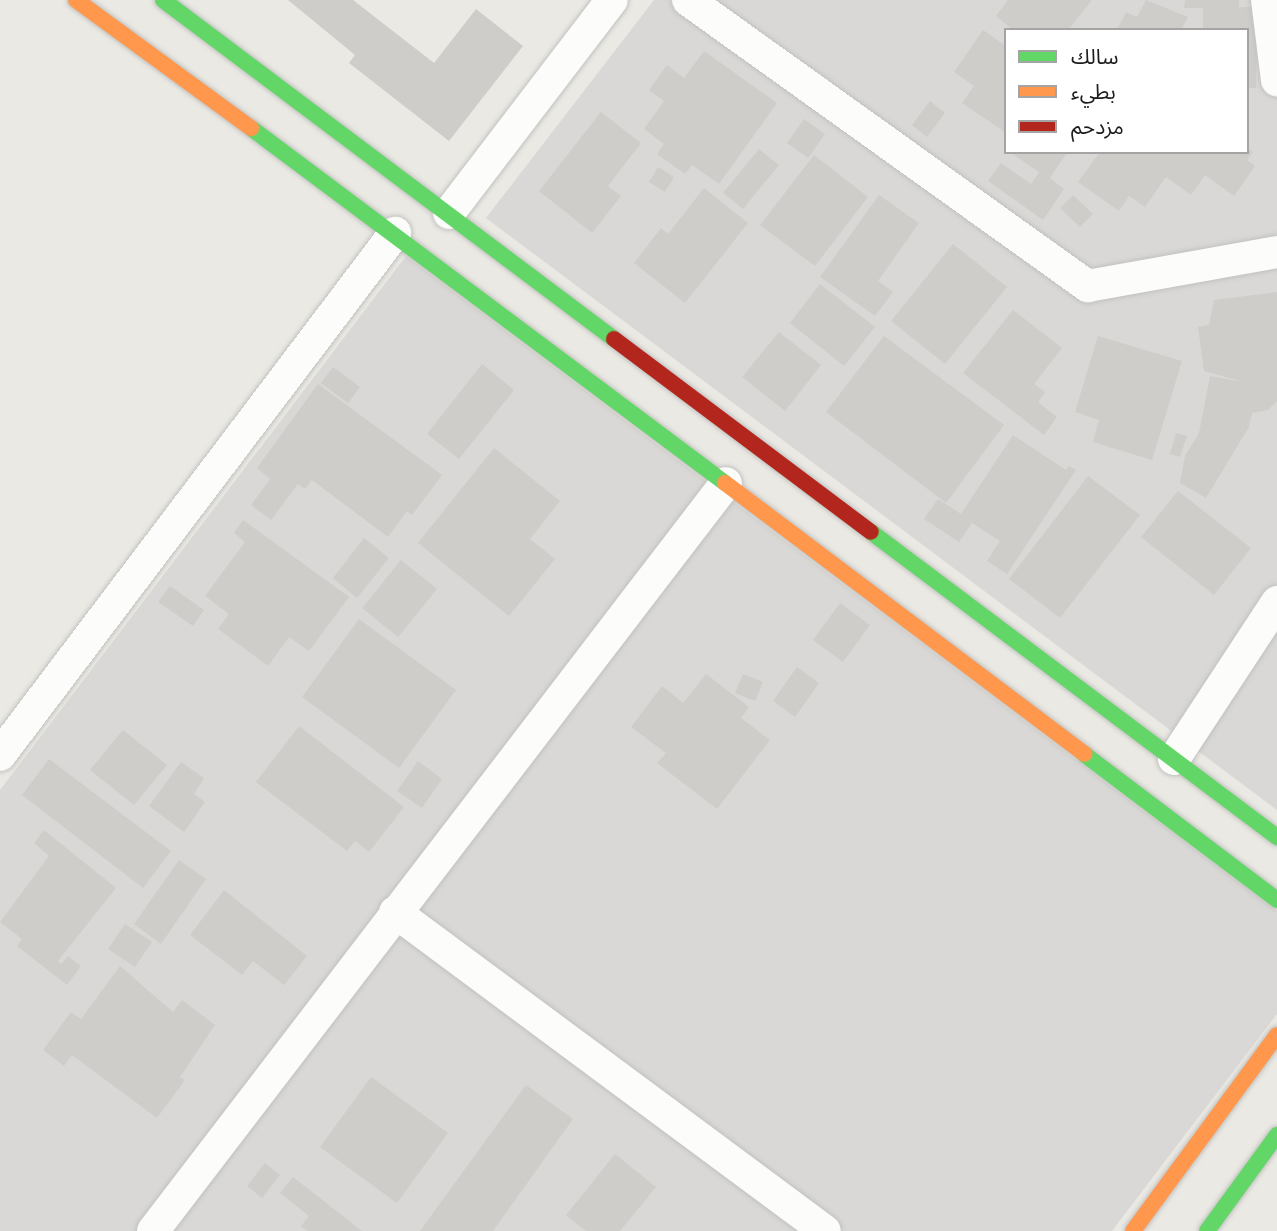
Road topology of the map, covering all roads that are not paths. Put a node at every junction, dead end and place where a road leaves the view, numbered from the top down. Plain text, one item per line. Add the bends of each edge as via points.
1 (76, 0) edge
2 (163, 0) edge
3 (612, 0) edge
4 (688, 0) edge
5 (1267, 0) edge
6 (1277, 80) edge
7 (449, 213) junction
8 (394, 233) junction
9 (1277, 252) edge
10 (726, 484) junction
11 (1277, 602) edge
12 (0, 755) edge
13 (1174, 759) junction
14 (1277, 837) edge
15 (1277, 900) edge
16 (395, 912) junction
17 (1277, 1035) edge
18 (1277, 1135) edge
19 (153, 1231) edge
20 (825, 1231) edge
21 (1133, 1231) edge
22 (1207, 1231) edge

1 - 8 street
2 - 7 street
3 - 7 street
4 - 9 street via 1088,286
5 - 6 street
7 - 13 street
8 - 10 street
8 - 12 street
10 - 15 street
10 - 16 street
11 - 13 street
13 - 14 street
16 - 19 street
16 - 20 street
17 - 21 street
18 - 22 street

